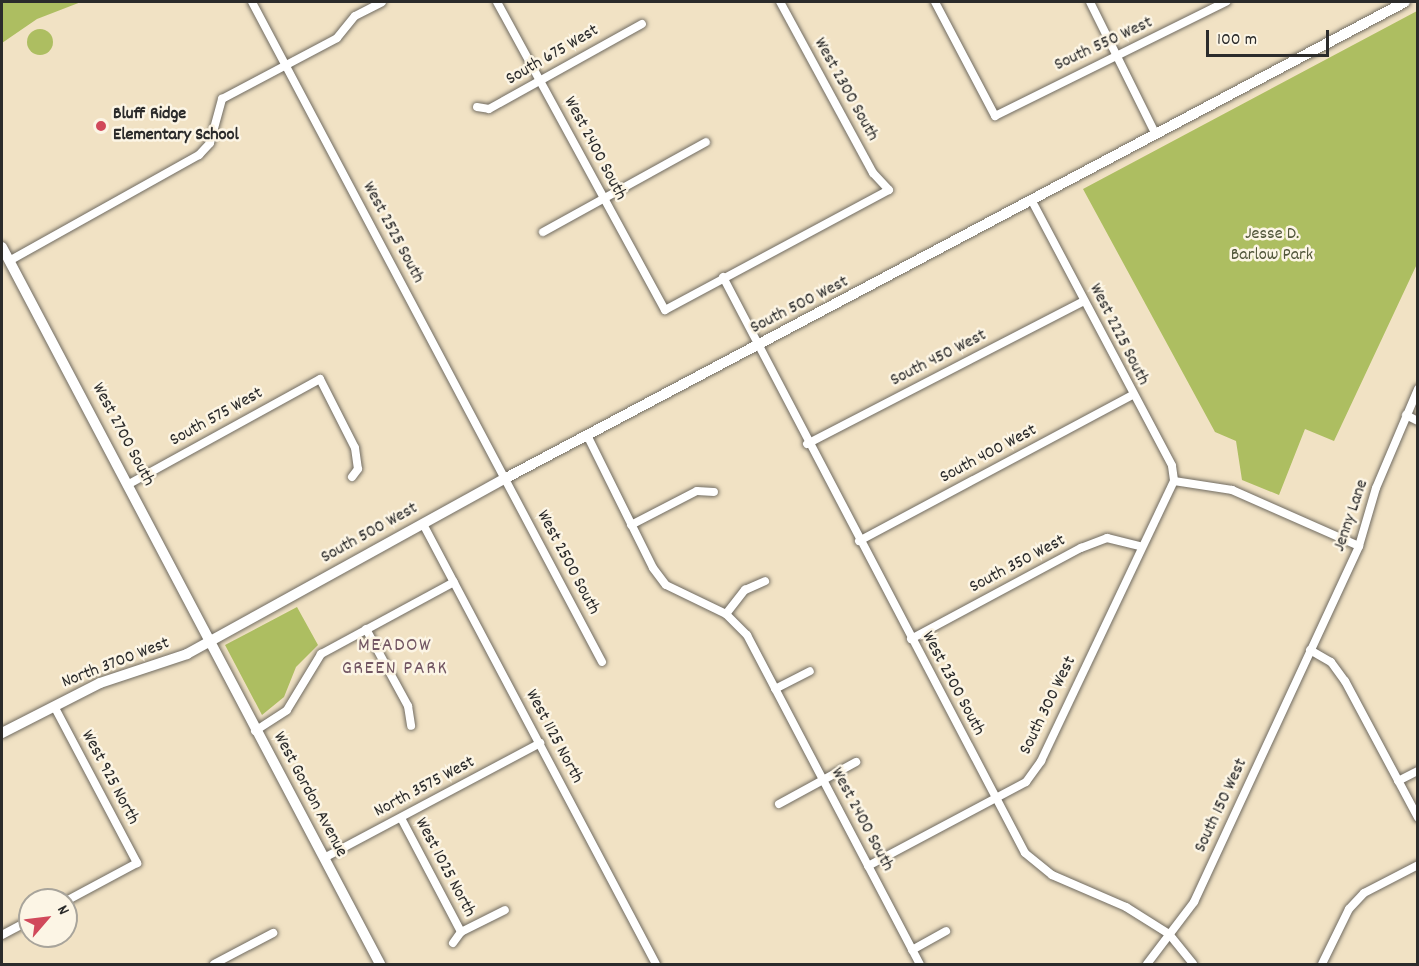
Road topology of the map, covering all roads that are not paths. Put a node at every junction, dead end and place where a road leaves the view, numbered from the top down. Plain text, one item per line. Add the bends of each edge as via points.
1 (252, 2) edge
2 (382, 2) edge
3 (497, 2) edge
4 (780, 2) edge
5 (935, 2) edge
6 (1090, 2) edge
7 (1226, 2) edge
8 (1405, 2) edge
9 (1389, 5) edge
10 (642, 24) dead end
11 (1118, 56) junction
12 (286, 65) junction
13 (539, 78) junction
14 (477, 107) dead end
15 (1156, 135) junction
16 (706, 142) dead end
17 (604, 199) junction
18 (1033, 203) junction
19 (543, 232) dead end
20 (2, 247) edge
21 (9, 261) junction
22 (723, 277) junction
23 (1084, 301) junction
24 (758, 346) junction
25 (1418, 389) edge
26 (1133, 395) junction
27 (1406, 415) junction
28 (1418, 421) edge
29 (587, 435) junction
30 (807, 444) junction
31 (352, 477) dead end
32 (506, 478) junction
33 (1174, 481) junction
34 (129, 484) junction
35 (714, 492) dead end
36 (423, 524) junction
37 (631, 525) junction
38 (859, 541) junction
39 (1359, 546) junction
40 (1142, 547) junction
41 (765, 581) dead end
42 (454, 582) junction
43 (726, 614) junction
44 (366, 629) junction
45 (911, 639) junction
46 (210, 641) junction
47 (1310, 650) junction
48 (602, 662) dead end
49 (810, 671) dead end
50 (775, 689) junction
51 (54, 706) junction
52 (411, 726) dead end
53 (255, 731) junction
54 (2, 733) edge
55 (540, 743) junction
56 (856, 762) dead end
57 (1418, 771) edge
58 (823, 780) junction
59 (1398, 781) junction
60 (996, 798) junction
61 (779, 804) dead end
62 (401, 818) junction
63 (1418, 818) edge
64 (324, 858) junction
65 (1418, 865) edge
66 (868, 866) junction
67 (78, 895) edge
68 (505, 909) dead end
69 (18, 926) edge
70 (946, 931) dead end
71 (461, 932) junction
72 (273, 933) dead end
73 (1169, 934) junction
74 (2, 935) edge
75 (453, 943) dead end
76 (912, 950) junction
77 (214, 964) edge
78 (380, 964) edge
79 (656, 964) edge
80 (920, 964) edge
81 (1147, 964) edge
82 (1193, 964) edge
83 (1323, 964) edge

1 - 12 street, West 2525 South
2 - 12 street via 355,16 337,38
3 - 13 street, West 2400 South
4 - 22 street, West 2300 South via 873,173 889,190
5 - 11 street, South 550 West via 995,116 1087,66
6 - 11 street
7 - 11 street, South 550 West
8 - 9 street, South 500 West
9 - 15 street, South 500 West
10 - 13 street, South 675 West
11 - 15 street
12 - 21 street via 222,99 210,143 199,155
12 - 32 street, West 2525 South
13 - 14 street, South 675 West via 489,109
13 - 17 street, West 2400 South
15 - 18 street, South 500 West
16 - 17 street
17 - 19 street
17 - 22 street, West 2400 South via 665,310
18 - 23 street, West 2225 South
18 - 24 street, South 500 West
20 - 21 street, West 2700 South
21 - 34 street, West 2700 South
22 - 24 street, West 2300 South
23 - 26 street, West 2225 South
23 - 30 street, South 450 West
24 - 29 street, South 500 West
24 - 30 street, West 2300 South
25 - 27 street, Jenny Lane
26 - 33 street, West 2225 South via 1172,466
26 - 38 street, South 400 West
27 - 28 street
27 - 39 street, Jenny Lane
29 - 32 street, South 500 West
29 - 37 street, West 2400 South
30 - 38 street, West 2300 South
31 - 34 street, South 575 West via 358,470 355,448 320,379
32 - 36 street, South 500 West
32 - 48 street, West 2500 South
33 - 39 street via 1232,490
33 - 40 street, South 300 West
34 - 46 street, West 2700 South
35 - 37 street via 696,491
36 - 42 street, West 1125 North
36 - 46 street, South 500 West
37 - 43 street, West 2400 South via 666,585
38 - 45 street, West 2300 South
39 - 47 street, Jenny Lane
40 - 45 street, South 350 West via 1107,538 1081,548
40 - 60 street, South 300 West via 1041,761 1026,782
41 - 43 street via 745,590
42 - 44 street
42 - 55 street, West 1125 North
43 - 50 street, West 2400 South via 747,635
44 - 52 street via 408,706
44 - 53 street via 312,662 287,710
45 - 60 street, West 2300 South
46 - 51 street, North 3700 West
46 - 53 street, West Gordon Avenue
47 - 59 street via 1331,662 1345,681
47 - 73 street, South 150 West via 1194,902
49 - 50 street
50 - 58 street, West 2400 South
51 - 54 street, North 3700 West
51 - 67 street, West 925 North via 137,863
53 - 64 street, West Gordon Avenue
55 - 62 street, North 3575 West
55 - 79 street, West 1125 North
56 - 58 street
57 - 59 street
58 - 61 street
58 - 66 street, West 2400 South
59 - 63 street
60 - 66 street, South 300 West
60 - 73 street, West 2300 South via 1025,853 1052,875 1126,907
62 - 64 street, North 3575 West
62 - 71 street, West 1025 North
64 - 78 street, West Gordon Avenue
65 - 83 street via 1364,893 1349,909
66 - 76 street, West 2400 South
68 - 71 street
69 - 74 street
70 - 76 street
71 - 75 street
72 - 77 street
73 - 81 street, South 150 West
73 - 82 street, West 2300 South
76 - 80 street, West 2400 South

